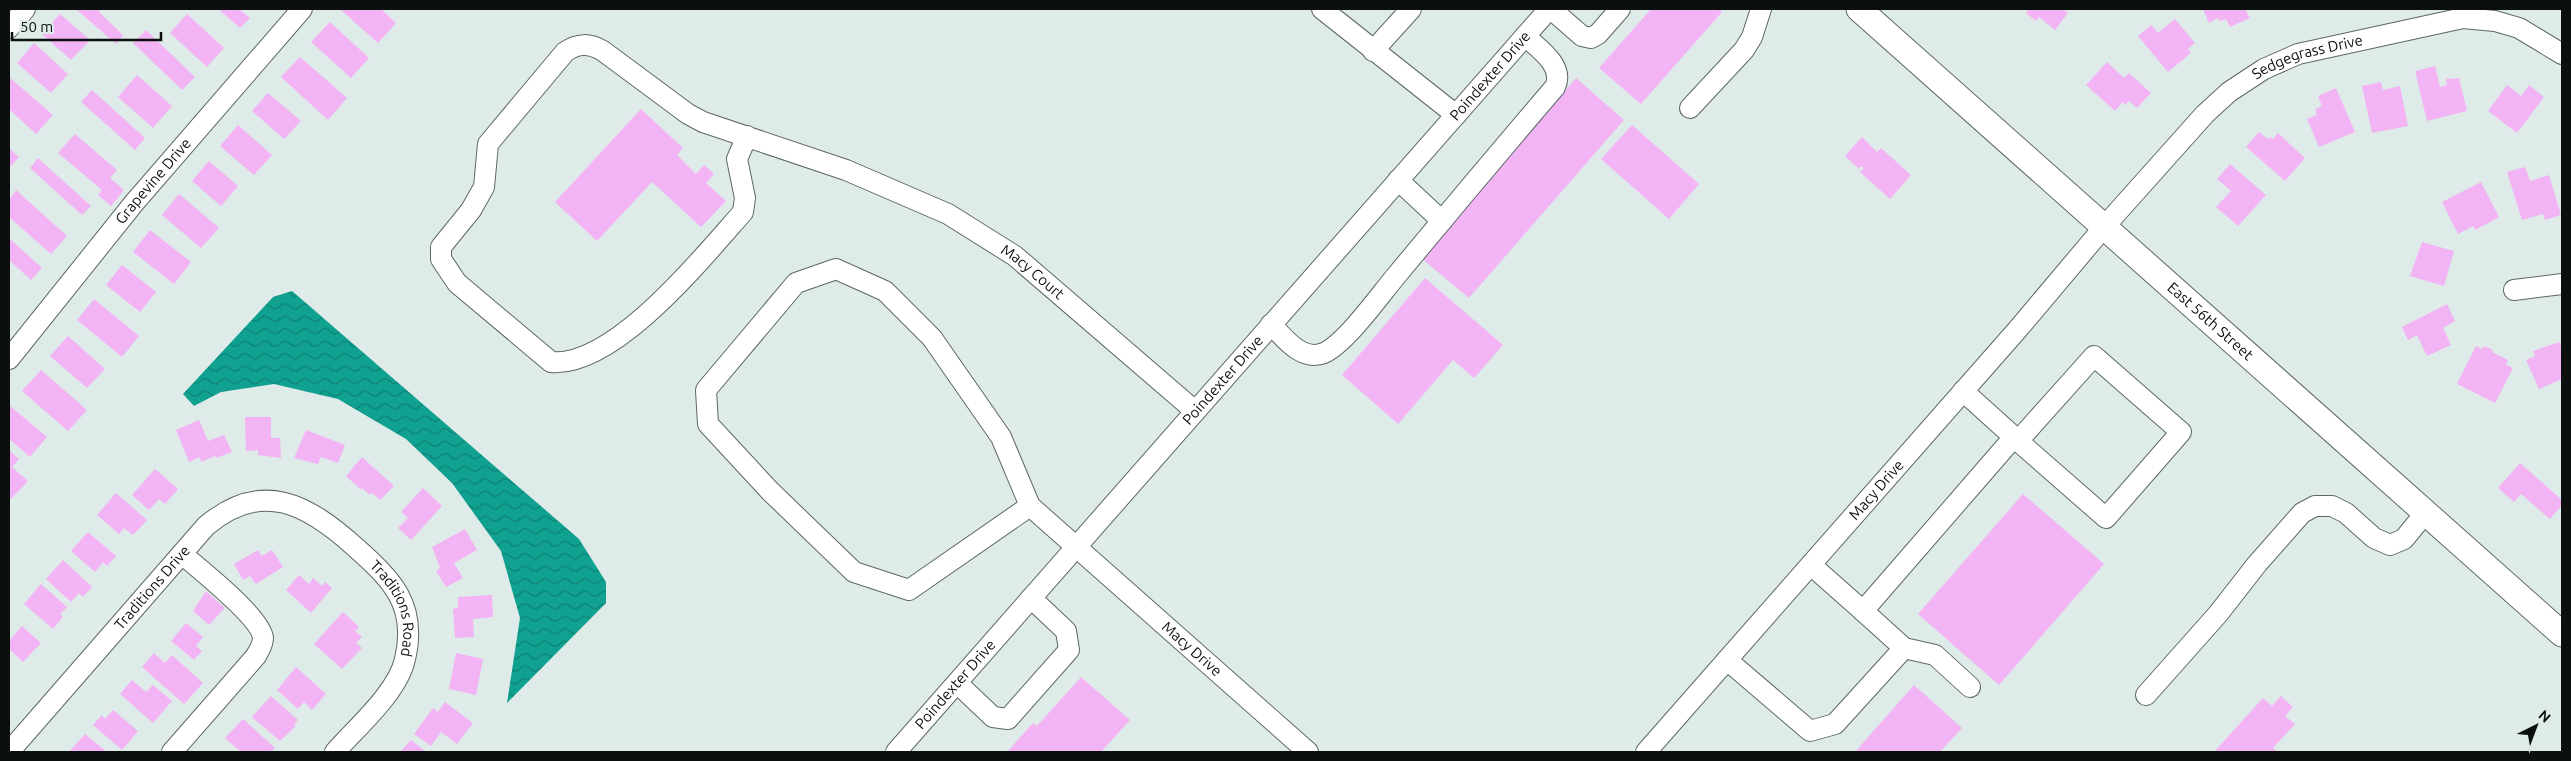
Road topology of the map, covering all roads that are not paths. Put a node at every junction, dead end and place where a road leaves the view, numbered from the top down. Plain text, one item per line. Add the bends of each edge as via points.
1 (26, 9) edge
2 (302, 9) edge
3 (1322, 9) edge
4 (1411, 9) edge
5 (1550, 9) edge
6 (1620, 9) edge
7 (1761, 9) edge
8 (1859, 9) edge
9 (9, 28) edge
10 (1525, 36) junction
11 (1374, 51) junction
12 (2562, 54) edge
13 (1690, 108) dead end
14 (1456, 115) junction
15 (747, 136) junction
16 (1398, 180) junction
17 (1442, 221) junction
18 (2104, 227) junction
19 (2562, 284) edge
20 (2514, 290) dead end
21 (1271, 324) junction
22 (9, 359) edge
23 (1963, 391) junction
24 (1195, 411) junction
25 (2016, 439) junction
26 (1030, 506) junction
27 (2426, 512) junction
28 (328, 523) joint
29 (1077, 546) junction
30 (182, 554) junction
31 (1811, 565) junction
32 (1032, 598) junction
33 (1864, 611) junction
34 (2562, 634) edge
35 (1904, 648) junction
36 (1727, 660) junction
37 (956, 683) junction
38 (1970, 687) dead end
39 (2146, 695) dead end
40 (9, 752) edge
41 (172, 752) edge
42 (335, 752) edge
43 (896, 752) edge
44 (1308, 752) edge
45 (1646, 752) edge

1 - 9 street
2 - 22 street, Grapevine Drive via 134,203
3 - 11 street
4 - 11 street
5 - 6 street via 1582,36 1591,38
5 - 10 street, Poindexter Drive
7 - 13 street via 1744,50
8 - 18 main road, East 56th Street
10 - 14 street, Poindexter Drive
10 - 17 street via 1557,69 1559,79
11 - 14 street
12 - 18 street, Sedgegrass Drive via 2519,28 2495,21 2463,18 2322,48 2281,61 2242,82 2214,104
14 - 16 street, Poindexter Drive
15 - 15 street, Macy Court via 688,114 603,51 576,44 565,52 488,144 484,187 442,248 441,258 457,283 551,362 579,360 622,335 655,306 743,212 745,198 737,158
15 - 24 street, Macy Court via 846,170 948,214 1015,256
16 - 17 street
16 - 21 street, Poindexter Drive
17 - 21 street via 1344,336 1323,353 1304,353
18 - 23 street, Macy Drive
18 - 27 main road, East 56th Street
19 - 20 street
21 - 24 street, Poindexter Drive
23 - 25 street
23 - 31 street, Macy Drive
24 - 29 street, Poindexter Drive
25 - 25 street via 2106,518 2181,432 2094,356
25 - 33 street
26 - 26 street via 1001,436 932,338 885,292 836,269 796,283 706,390 708,424 770,491 854,572 909,590
26 - 29 street, Macy Drive
27 - 34 main road, East 56th Street
27 - 39 street via 2404,539 2390,545 2374,538 2346,513 2332,506 2315,506 2302,513
28 - 30 street, Traditions Drive via 313,512 286,502 248,504 230,509 213,520
28 - 42 street, Traditions Road via 384,573 401,596 408,623 407,651 398,678
29 - 32 street, Poindexter Drive
29 - 44 street, Macy Drive
30 - 40 street, Traditions Drive
30 - 41 street via 254,621 263,636 256,656
31 - 33 street
31 - 36 street, Macy Drive
32 - 37 street, Poindexter Drive
32 - 37 street via 1066,630 1069,650 1008,719 993,717
33 - 35 street
35 - 36 street via 1835,724 1810,731
35 - 38 street via 1935,655
36 - 45 street, Macy Drive
37 - 43 street, Poindexter Drive

